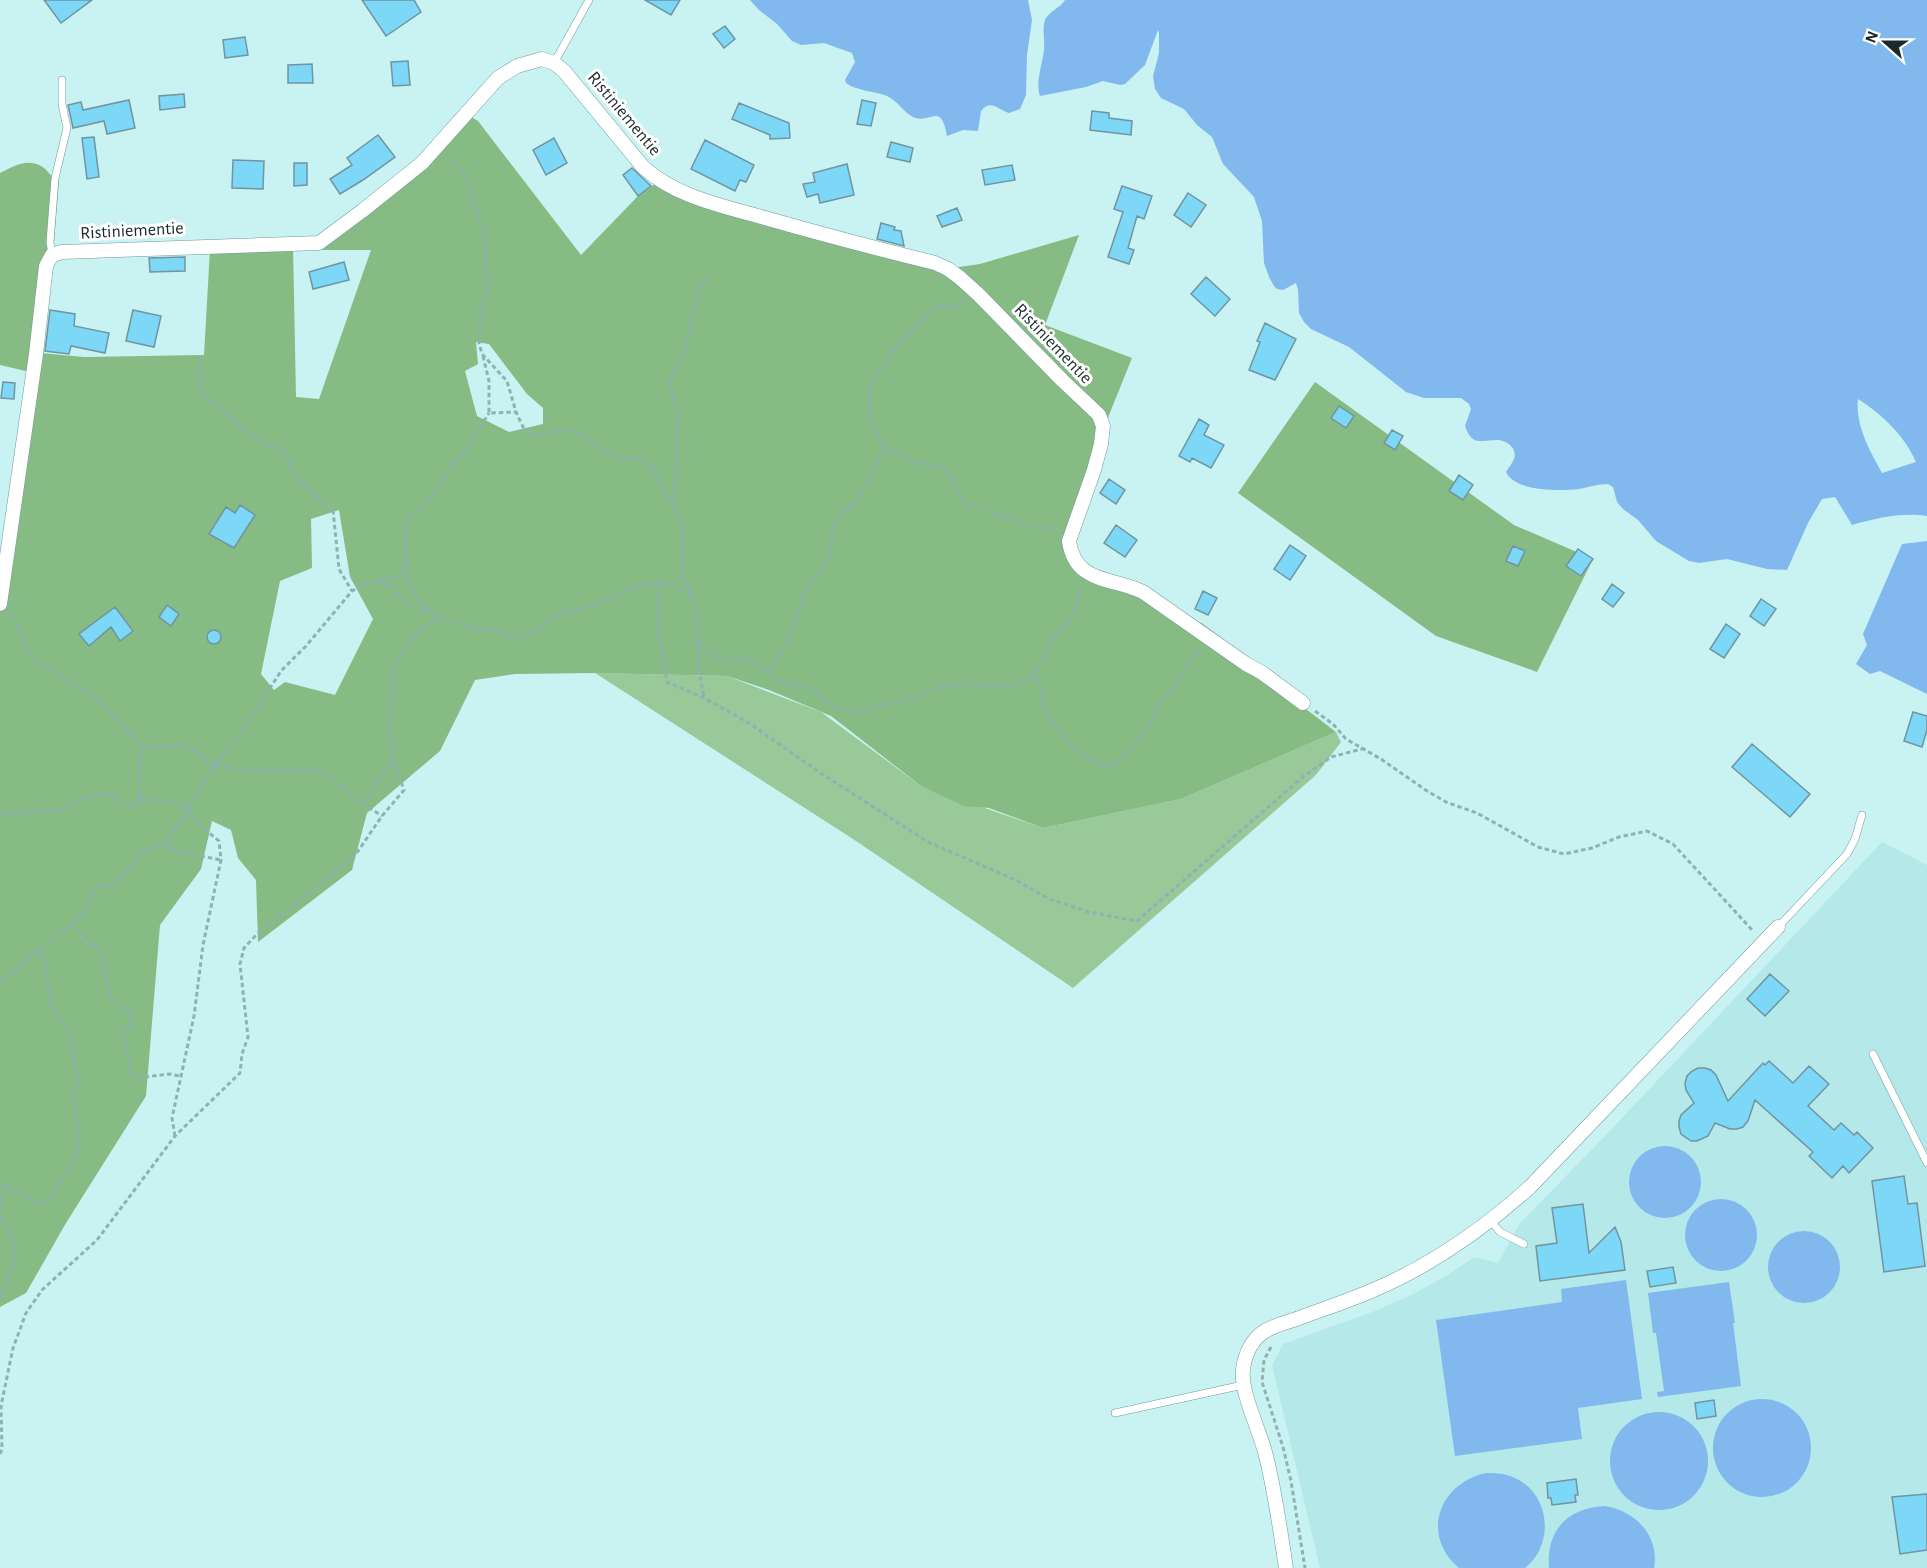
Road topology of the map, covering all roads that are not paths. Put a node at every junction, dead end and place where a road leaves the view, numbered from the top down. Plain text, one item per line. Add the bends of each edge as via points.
1 (589, 0) edge
2 (554, 63) junction
3 (62, 80) dead end
4 (52, 255) junction
5 (0, 604) edge
6 (1303, 703) road end
7 (1862, 815) dead end
8 (1778, 927) joint
9 (1873, 1054) dead end
10 (1927, 1163) edge
11 (1491, 1221) junction
12 (1524, 1244) dead end
13 (1243, 1385) junction
14 (1114, 1413) dead end
15 (1286, 1568) edge

1 - 2 lane
2 - 4 street, Ristiniementie via 532,61 498,78 422,163 319,243
2 - 6 street, Ristiniementie via 564,70 643,168 668,186 768,219 935,263 959,277 1099,415 1103,426 1101,444 1069,541 1076,562 1100,579 1143,591
3 - 4 lane via 67,128 55,178
4 - 5 street via 46,266
7 - 8 lane via 1847,854
8 - 11 street via 1530,1187
9 - 10 lane
11 - 12 lane via 1500,1232
11 - 13 street via 1402,1278 1264,1332 1246,1352
13 - 14 lane
13 - 15 street via 1272,1483

